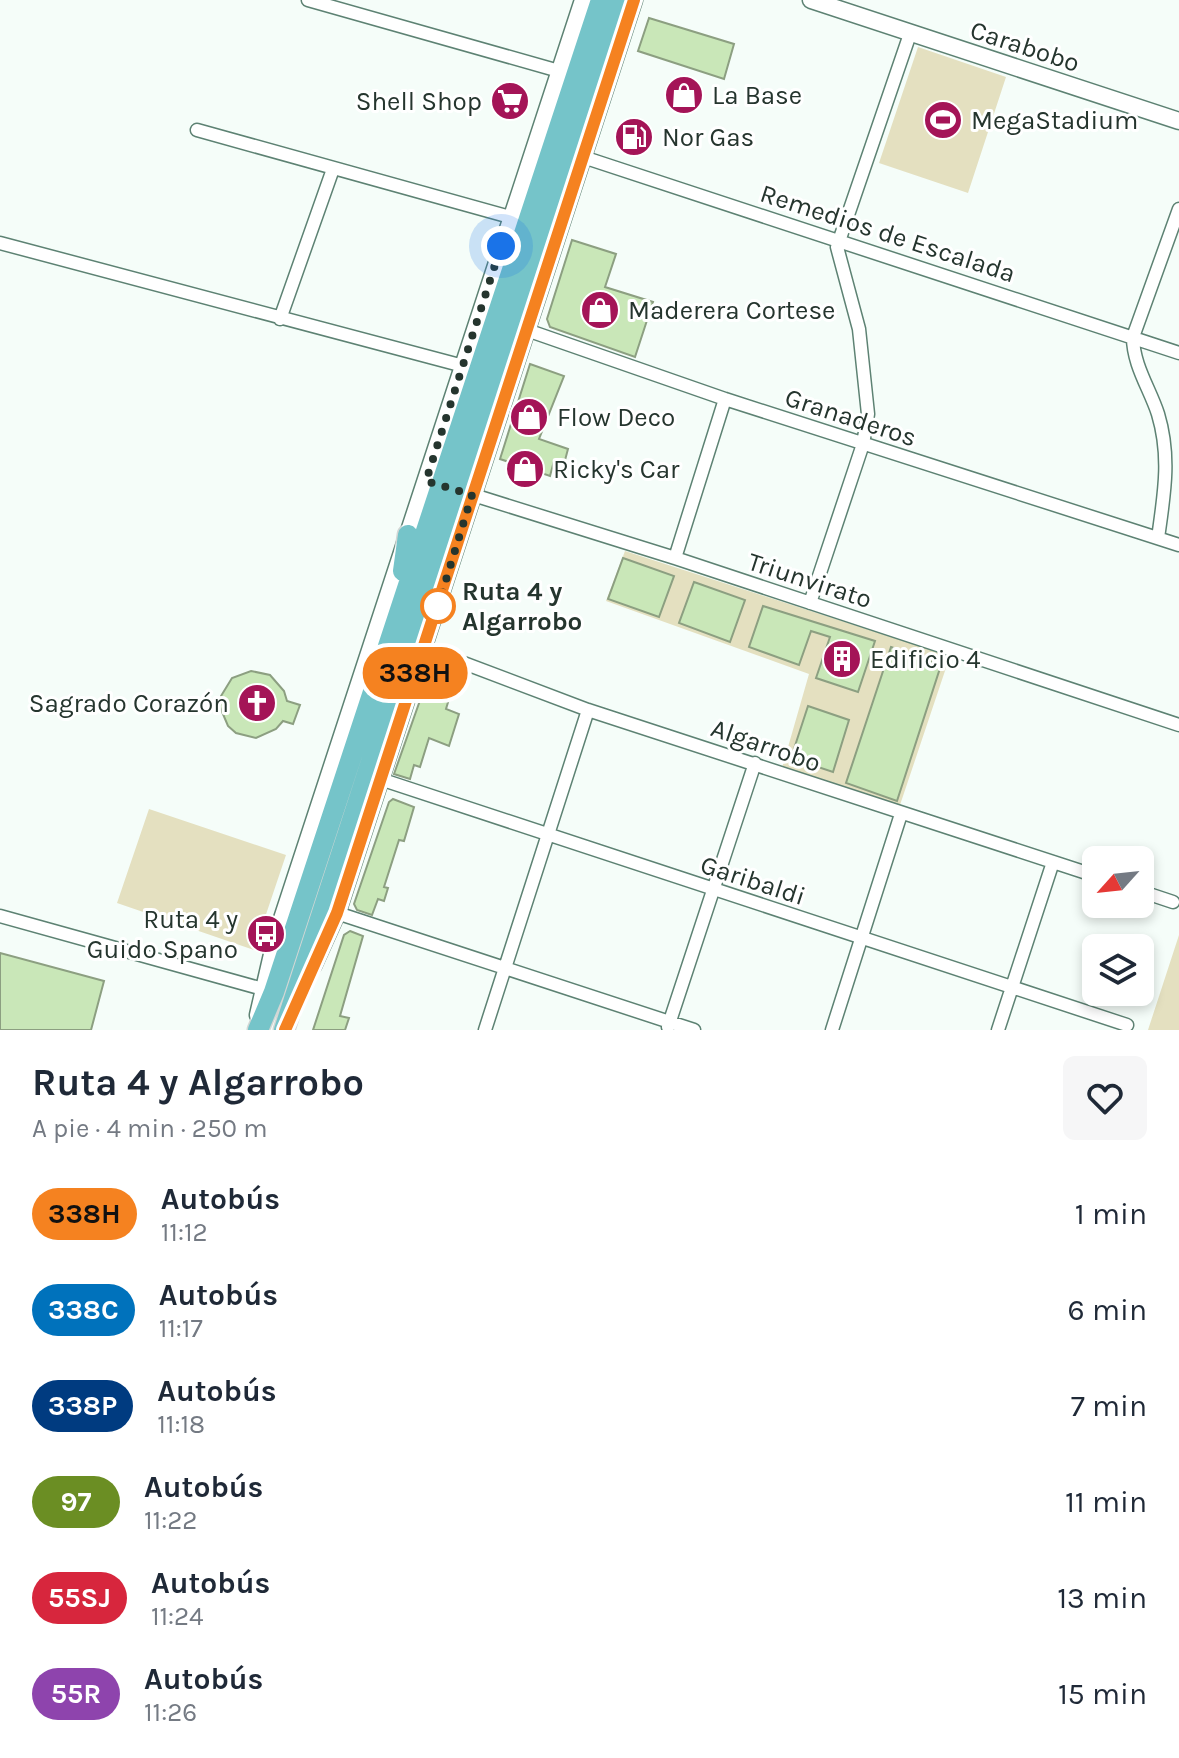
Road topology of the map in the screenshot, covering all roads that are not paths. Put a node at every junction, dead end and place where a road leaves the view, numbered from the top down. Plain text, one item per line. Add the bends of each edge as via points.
1 (308, 0) edge
2 (583, 0) edge
3 (601, 0) edge
4 (618, 0) edge
5 (634, 0) edge
6 (811, 0) edge
7 (910, 34) junction
8 (559, 71) junction
9 (1179, 121) edge
10 (197, 130) dead end
11 (576, 154) junction
12 (333, 169) junction
13 (1179, 209) edge
14 (510, 217) junction
15 (839, 239) junction
16 (0, 243) edge
17 (280, 319) junction
18 (518, 327) junction
19 (1133, 337) junction
20 (494, 347) junction
21 (1179, 353) edge
22 (471, 368) junction
23 (725, 399) junction
24 (863, 444) junction
25 (449, 488) junction
26 (408, 535) junction
27 (1158, 538) junction
28 (1179, 545) edge
29 (675, 558) junction
30 (810, 603) junction
31 (409, 639) junction
32 (588, 710) junction
33 (1179, 725) edge
34 (755, 763) junction
35 (373, 776) junction
36 (901, 814) junction
37 (549, 833) junction
38 (1053, 862) junction
39 (1082, 871) edge
40 (713, 891) junction
41 (1154, 896) edge
42 (1173, 902) dead end
43 (337, 913) junction
44 (0, 916) edge
45 (863, 939) junction
46 (505, 968) junction
47 (1011, 989) junction
48 (268, 990) junction
49 (1127, 1025) dead end
50 (668, 1026) edge
51 (257, 1030) edge
52 (284, 1030) edge
53 (485, 1030) edge
54 (694, 1030) edge
55 (832, 1030) edge
56 (998, 1030) edge

1 - 8 street
2 - 8 street
3 - 20 main road
4 - 11 main road
5 - 11 street
6 - 7 street, Carabobo
7 - 9 street, Carabobo
7 - 15 street
8 - 14 street
10 - 12 street
11 - 15 street, Remedios de Escalada
11 - 18 street
11 - 18 main road via 527,275
12 - 14 street
12 - 17 street
13 - 19 street
14 - 22 street
15 - 19 street, Remedios de Escalada
15 - 24 street via 867,394
16 - 17 street
17 - 22 street
18 - 20 main road
18 - 23 street, Granaderos
18 - 25 street
19 - 21 street, Remedios de Escalada
19 - 27 street via 1168,462
20 - 22 main road
20 - 25 main road
22 - 25 main road
23 - 24 street, Granaderos
23 - 29 street
24 - 27 street, Granaderos
24 - 30 street
25 - 26 street
25 - 29 street, Triunvirato
25 - 31 main road
26 - 31 main road
26 - 48 street
27 - 28 street, Granaderos
29 - 30 street, Triunvirato
30 - 33 street, Triunvirato
31 - 32 street, Algarrobo
31 - 35 main road
31 - 48 main road
32 - 34 street, Algarrobo
32 - 37 street
34 - 36 street, Algarrobo
34 - 40 street
35 - 37 street, Garibaldi
35 - 43 street
35 - 52 main road
36 - 38 street, Algarrobo
36 - 45 street
37 - 40 street, Garibaldi
37 - 46 street
38 - 39 street, Algarrobo
38 - 47 street
40 - 45 street, Garibaldi
40 - 50 street
41 - 42 street
43 - 46 street
43 - 52 street
44 - 48 street
45 - 47 street, Garibaldi
45 - 55 street
46 - 50 street
46 - 53 street
47 - 49 street, Garibaldi
47 - 56 street
48 - 51 main road
50 - 54 street

